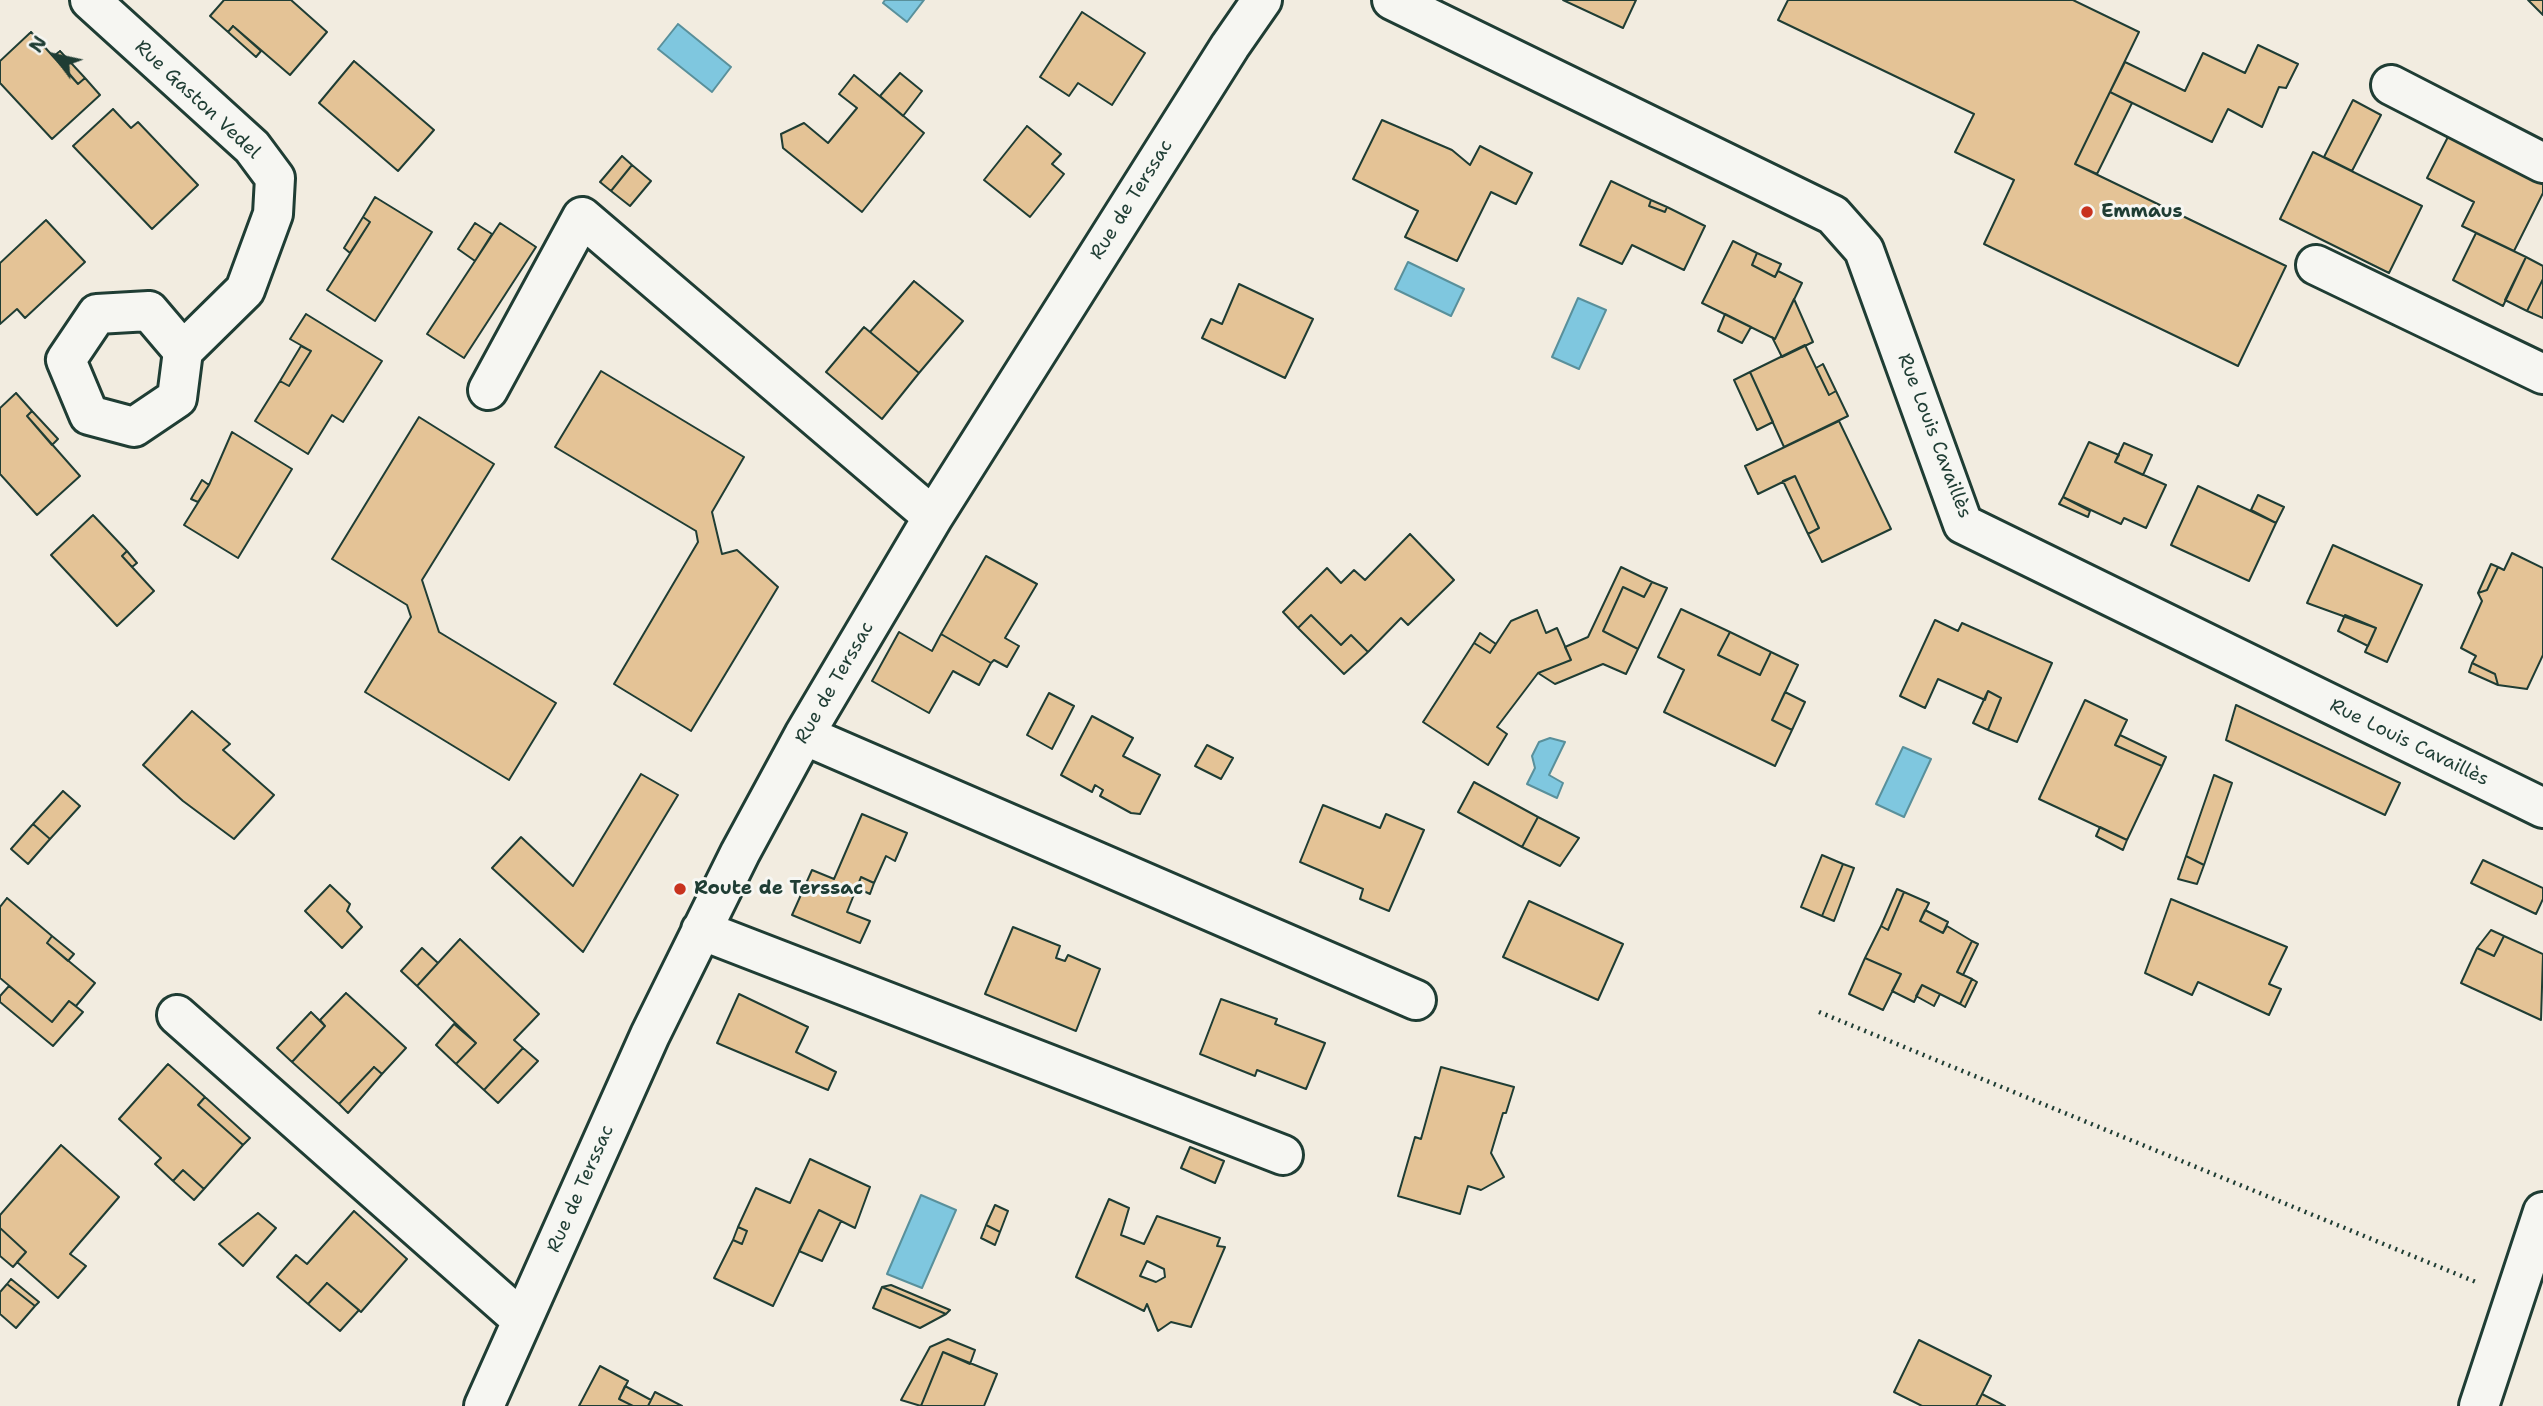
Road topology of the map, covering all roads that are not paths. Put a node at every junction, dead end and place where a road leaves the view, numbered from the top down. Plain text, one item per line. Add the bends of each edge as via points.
1 (90, 0) edge
2 (1262, 0) edge
3 (1392, 0) edge
4 (2391, 85) dead end
5 (2543, 163) edge
6 (2316, 265) dead end
7 (183, 351) dead end
8 (2543, 374) edge
9 (488, 390) dead end
10 (933, 517) junction
11 (804, 735) junction
12 (2543, 808) edge
13 (701, 930) junction
14 (1416, 1000) dead end
15 (177, 1015) dead end
16 (1283, 1155) dead end
17 (2543, 1212) edge
18 (522, 1320) junction
19 (484, 1406) edge
20 (2479, 1406) edge

1 - 7 street, Rue Gaston Vedel via 252,147 275,178 273,214 245,290
2 - 10 street, Rue de Terssac
3 - 12 street, Rue Louis Cavaillès via 1833,215 1864,250 1964,524
4 - 5 street
6 - 8 street
9 - 10 street via 583,218
10 - 11 street, Rue de Terssac
11 - 13 street, Rue de Terssac
11 - 14 street
13 - 16 street
13 - 18 street, Rue de Terssac
15 - 18 street
17 - 20 street
18 - 19 street, Rue de Terssac

